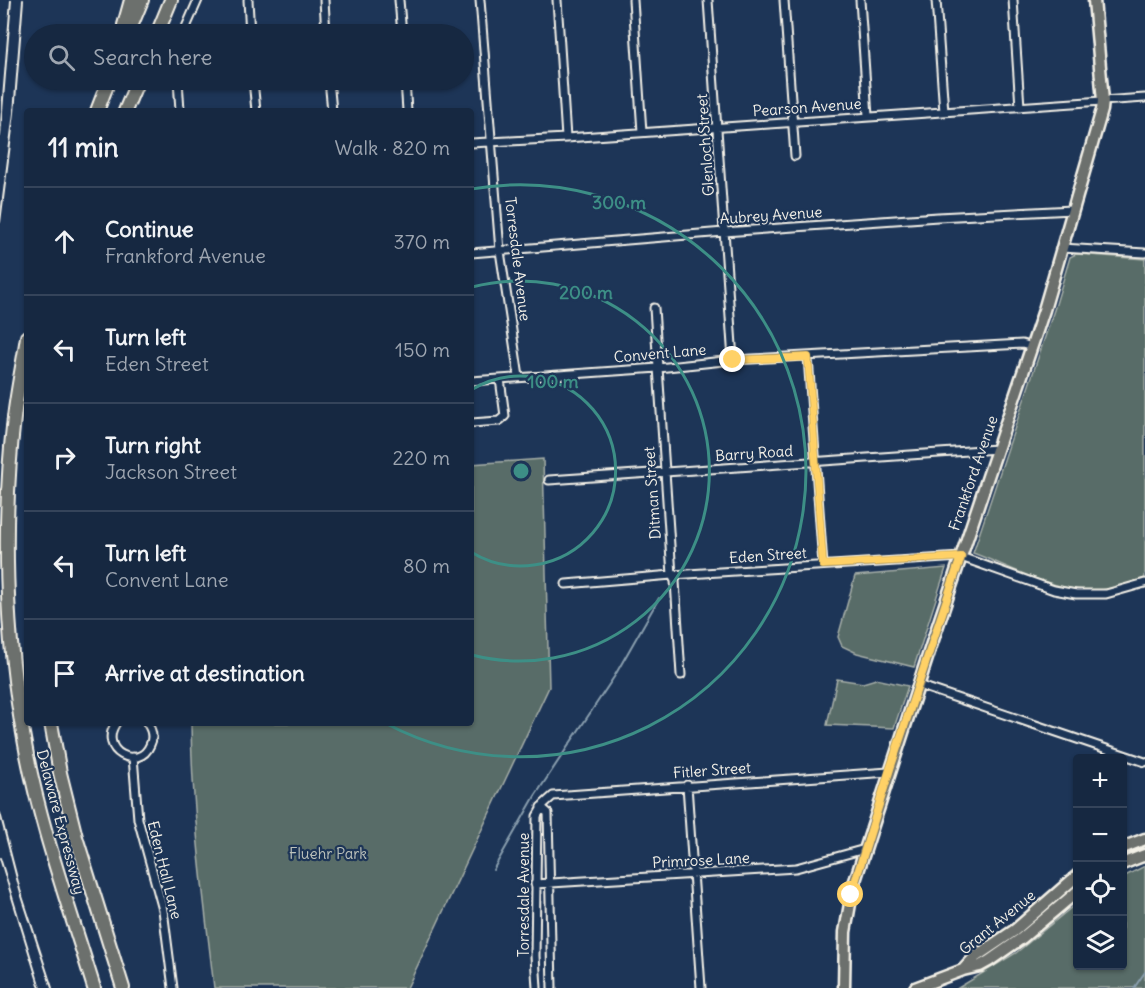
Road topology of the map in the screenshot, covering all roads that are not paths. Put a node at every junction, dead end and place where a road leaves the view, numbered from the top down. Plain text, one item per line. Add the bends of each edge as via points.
1 (131, 0) edge
2 (142, 0) edge
3 (171, 0) edge
4 (198, 0) edge
5 (248, 0) edge
6 (324, 0) edge
7 (399, 0) edge
8 (480, 0) edge
9 (557, 0) edge
10 (633, 0) edge
11 (708, 0) edge
12 (784, 0) edge
13 (860, 0) edge
14 (936, 0) edge
15 (1013, 0) edge
16 (1094, 0) edge
17 (124, 24) edge
18 (132, 24) edge
19 (161, 24) edge
20 (187, 24) edge
21 (249, 24) edge
22 (325, 24) edge
23 (401, 24) edge
24 (104, 90) edge
25 (134, 90) edge
26 (179, 90) edge
27 (255, 90) edge
28 (330, 90) edge
29 (406, 90) edge
30 (1145, 98) edge
31 (1103, 101) junction
32 (1020, 107) junction
33 (98, 108) edge
34 (126, 108) edge
35 (180, 108) edge
36 (256, 108) edge
37 (332, 108) edge
38 (407, 108) edge
39 (944, 111) junction
40 (868, 116) junction
41 (792, 121) junction
42 (717, 127) junction
43 (642, 132) junction
44 (566, 138) junction
45 (474, 142) edge
46 (491, 142) junction
47 (795, 156) dead end
48 (1073, 210) junction
49 (724, 232) junction
50 (1062, 248) junction
51 (500, 251) junction
52 (474, 253) edge
53 (1145, 253) edge
54 (654, 308) dead end
55 (1032, 347) junction
56 (24, 357) edge
57 (808, 357) junction
58 (733, 360) junction
59 (658, 369) junction
60 (519, 377) junction
61 (500, 379) junction
62 (474, 381) edge
63 (474, 423) edge
64 (997, 449) junction
65 (816, 462) junction
66 (664, 472) junction
67 (549, 480) dead end
68 (961, 557) junction
69 (823, 565) junction
70 (672, 575) junction
71 (1145, 583) edge
72 (566, 584) dead end
73 (681, 675) dead end
74 (918, 685) junction
75 (52, 726) edge
76 (114, 726) edge
77 (148, 726) edge
78 (133, 757) junction
79 (1145, 762) edge
80 (889, 772) junction
81 (687, 786) junction
82 (541, 807) junction
83 (1145, 839) edge
84 (1127, 846) edge
85 (865, 849) junction
86 (1145, 855) edge
87 (1127, 862) edge
88 (692, 874) junction
89 (1073, 879) edge
90 (535, 884) junction
91 (548, 884) junction
92 (1073, 894) edge
93 (963, 970) junction
94 (94, 988) edge
95 (123, 988) edge
96 (173, 988) edge
97 (537, 988) edge
98 (552, 988) edge
99 (701, 988) edge
100 (844, 988) edge
101 (915, 988) edge

1 - 17 highway
2 - 18 highway
3 - 19 highway
4 - 20 street
5 - 21 street
6 - 22 street
7 - 23 street
8 - 46 street, Torresdale Avenue
9 - 44 street
10 - 43 street
11 - 42 street, Glenloch Street
12 - 41 street
13 - 40 street
14 - 39 street
15 - 32 street
16 - 31 main road, Frankford Avenue
24 - 33 highway
25 - 34 highway
26 - 35 street
27 - 36 street
28 - 37 street
29 - 38 street
30 - 31 street, Pearson Avenue
31 - 32 street, Pearson Avenue
31 - 48 main road, Frankford Avenue
32 - 39 street, Pearson Avenue
39 - 40 street, Pearson Avenue
40 - 41 street, Pearson Avenue
41 - 42 street, Pearson Avenue
41 - 47 street
42 - 43 street, Pearson Avenue
42 - 49 street, Glenloch Street
43 - 44 street, Pearson Avenue
44 - 46 street, Pearson Avenue
45 - 46 street, Pearson Avenue
46 - 51 street, Torresdale Avenue
48 - 49 street, Aubrey Avenue
48 - 50 main road, Frankford Avenue
49 - 51 street, Aubrey Avenue
49 - 58 street, Glenloch Street
50 - 53 street
50 - 55 main road, Frankford Avenue
51 - 52 street, Aubrey Avenue
51 - 60 street, Torresdale Avenue
54 - 59 street, Ditman Street
55 - 57 street, Convent Lane via 1022,344
55 - 64 main road, Frankford Avenue
56 - 94 highway, Delaware Expressway via 14,419 10,484 9,623 24,740 46,834
57 - 58 street, Convent Lane
57 - 65 street
58 - 59 street, Convent Lane
59 - 60 street, Convent Lane
59 - 66 street, Ditman Street
60 - 61 street, Convent Lane
61 - 62 street, Convent Lane
61 - 63 street via 505,416 499,421
64 - 65 street, Barry Road
64 - 68 main road, Frankford Avenue
65 - 66 street, Barry Road
65 - 69 street
66 - 67 street, Barry Road
66 - 70 street, Ditman Street
68 - 69 street, Eden Street
68 - 71 street, Eden Street via 1076,594 1106,594
68 - 74 main road, Frankford Avenue
69 - 70 street, Eden Street
70 - 72 street, Eden Street
70 - 73 street, Ditman Street
74 - 79 street
74 - 80 main road, Frankford Avenue
75 - 95 highway, Delaware Expressway via 76,837
76 - 78 street via 112,744 120,754
77 - 78 street via 150,746 145,753
78 - 96 street, Eden Hall Lane via 138,819 163,910
80 - 81 street, Fitler Street
80 - 85 main road, Frankford Avenue
81 - 82 street, Fitler Street via 559,794
81 - 88 street
82 - 90 street, Torresdale Avenue via 537,816
82 - 91 street, Torresdale Avenue via 548,813
83 - 84 main road
85 - 88 street, Primrose Lane via 796,868
85 - 100 main road, Frankford Avenue via 846,922
86 - 87 main road
88 - 91 street, Primrose Lane
88 - 99 street
89 - 93 main road, Grant Avenue
90 - 91 street, Primrose Lane
90 - 97 street, Torresdale Avenue
91 - 98 street, Torresdale Avenue
92 - 93 main road, Grant Avenue via 1006,950 980,966
93 - 101 main road, Grant Avenue

